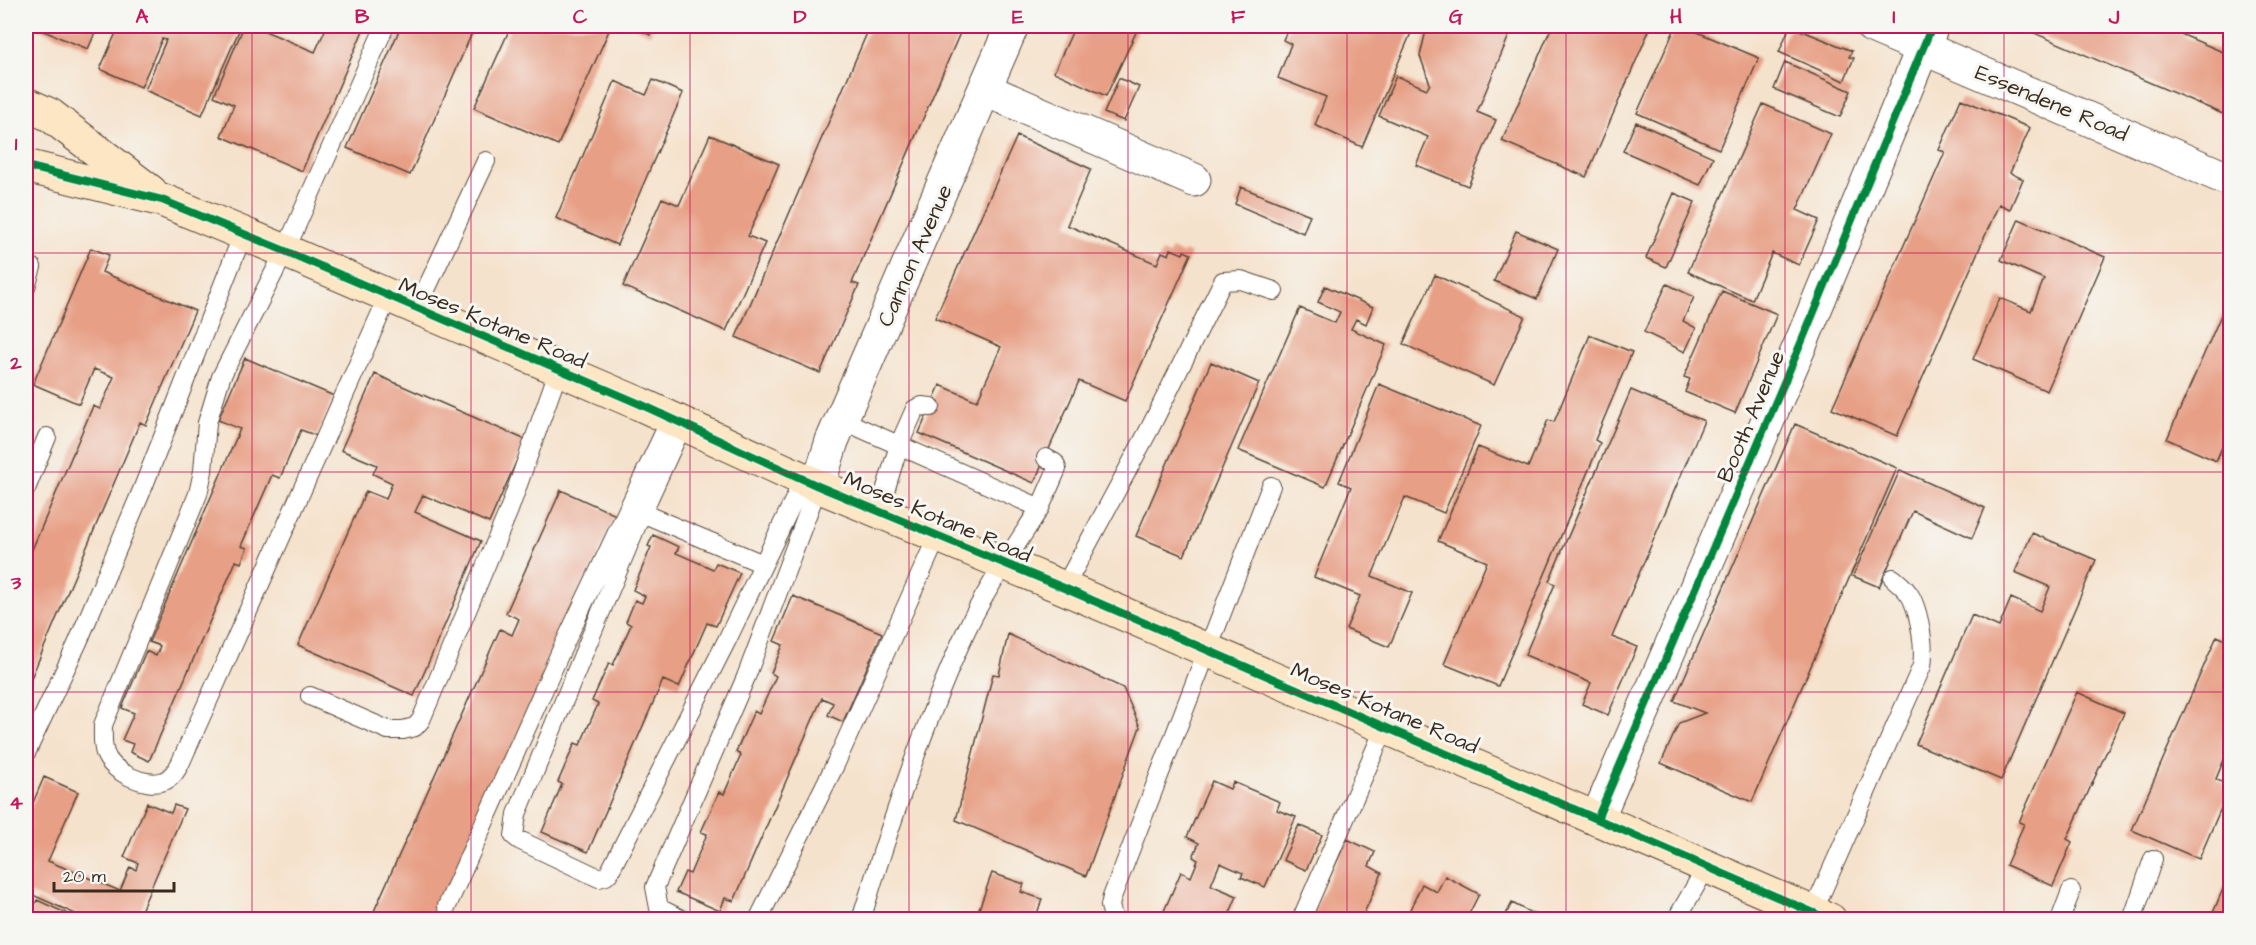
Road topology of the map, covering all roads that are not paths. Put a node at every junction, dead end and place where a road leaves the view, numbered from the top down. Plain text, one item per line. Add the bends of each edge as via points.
1 (385, 26) edge
2 (1012, 26) edge
3 (1872, 26) edge
4 (1927, 37) edge
5 (986, 90) junction
6 (26, 104) edge
7 (486, 160) dead end
8 (27, 167) edge
9 (1194, 180) dead end
10 (2230, 180) edge
11 (162, 200) junction
12 (243, 234) junction
13 (285, 251) junction
14 (32, 267) dead end
15 (26, 287) edge
16 (1274, 291) dead end
17 (403, 303) junction
18 (559, 369) junction
19 (931, 407) dead end
20 (842, 420) junction
21 (677, 421) junction
22 (47, 437) dead end
23 (899, 446) junction
24 (1046, 458) dead end
25 (811, 482) junction
26 (1271, 486) dead end
27 (26, 489) edge
28 (1040, 508) junction
29 (879, 511) junction
30 (642, 513) junction
31 (938, 535) junction
32 (1005, 563) junction
33 (763, 564) junction
34 (1893, 578) dead end
35 (1064, 588) junction
36 (1208, 650) junction
37 (310, 696) dead end
38 (1385, 727) junction
39 (26, 753) edge
40 (1598, 819) junction
41 (2153, 859) dead end
42 (1707, 866) junction
43 (2071, 891) dead end
44 (447, 906) dead end
45 (1821, 916) edge
46 (683, 920) edge
47 (758, 920) edge
48 (861, 920) edge
49 (1114, 920) edge
50 (1301, 920) edge
51 (1676, 920) edge
52 (2060, 920) edge
53 (2132, 920) edge

1 - 13 lane
2 - 5 street, Cannon Avenue
3 - 4 street, Essendene Road
4 - 10 street, Essendene Road
4 - 40 street, Booth Avenue
5 - 9 street
5 - 20 street, Cannon Avenue
6 - 11 street, Moses Kotane Road via 50,115
7 - 17 lane
8 - 11 street, Moses Kotane Road
11 - 12 street, Moses Kotane Road
12 - 13 street, Moses Kotane Road
12 - 39 lane via 142,490
13 - 17 street, Moses Kotane Road
13 - 17 lane via 221,377 207,423 198,494 104,725 105,754 123,772 158,783 172,776 180,764
14 - 15 lane
16 - 35 lane via 1241,280 1223,281
17 - 18 street, Moses Kotane Road
18 - 21 street, Moses Kotane Road
18 - 37 lane via 509,510 421,720 415,727 388,730
19 - 23 lane via 915,409
20 - 23 lane
20 - 25 street, Cannon Avenue
21 - 25 street, Moses Kotane Road
21 - 30 lane
21 - 44 lane via 560,652
22 - 27 lane
23 - 28 lane
23 - 29 lane
24 - 28 lane via 1057,469
25 - 29 street, Moses Kotane Road
25 - 33 lane
25 - 46 lane via 746,677 655,888 659,908
26 - 36 lane
28 - 32 lane
29 - 31 street, Moses Kotane Road
30 - 33 lane
30 - 33 lane via 514,829 519,840 599,878 609,873
31 - 32 street, Moses Kotane Road
31 - 47 lane via 836,765
32 - 35 street, Moses Kotane Road
32 - 48 lane via 966,631 919,749
34 - 45 lane via 1912,600 1924,651 1922,666
35 - 36 street, Moses Kotane Road
36 - 38 street, Moses Kotane Road
36 - 49 lane via 1112,897
38 - 40 street, Moses Kotane Road
38 - 50 lane
40 - 42 street, Moses Kotane Road
41 - 53 lane
42 - 45 street, Moses Kotane Road
42 - 51 lane
43 - 52 lane

